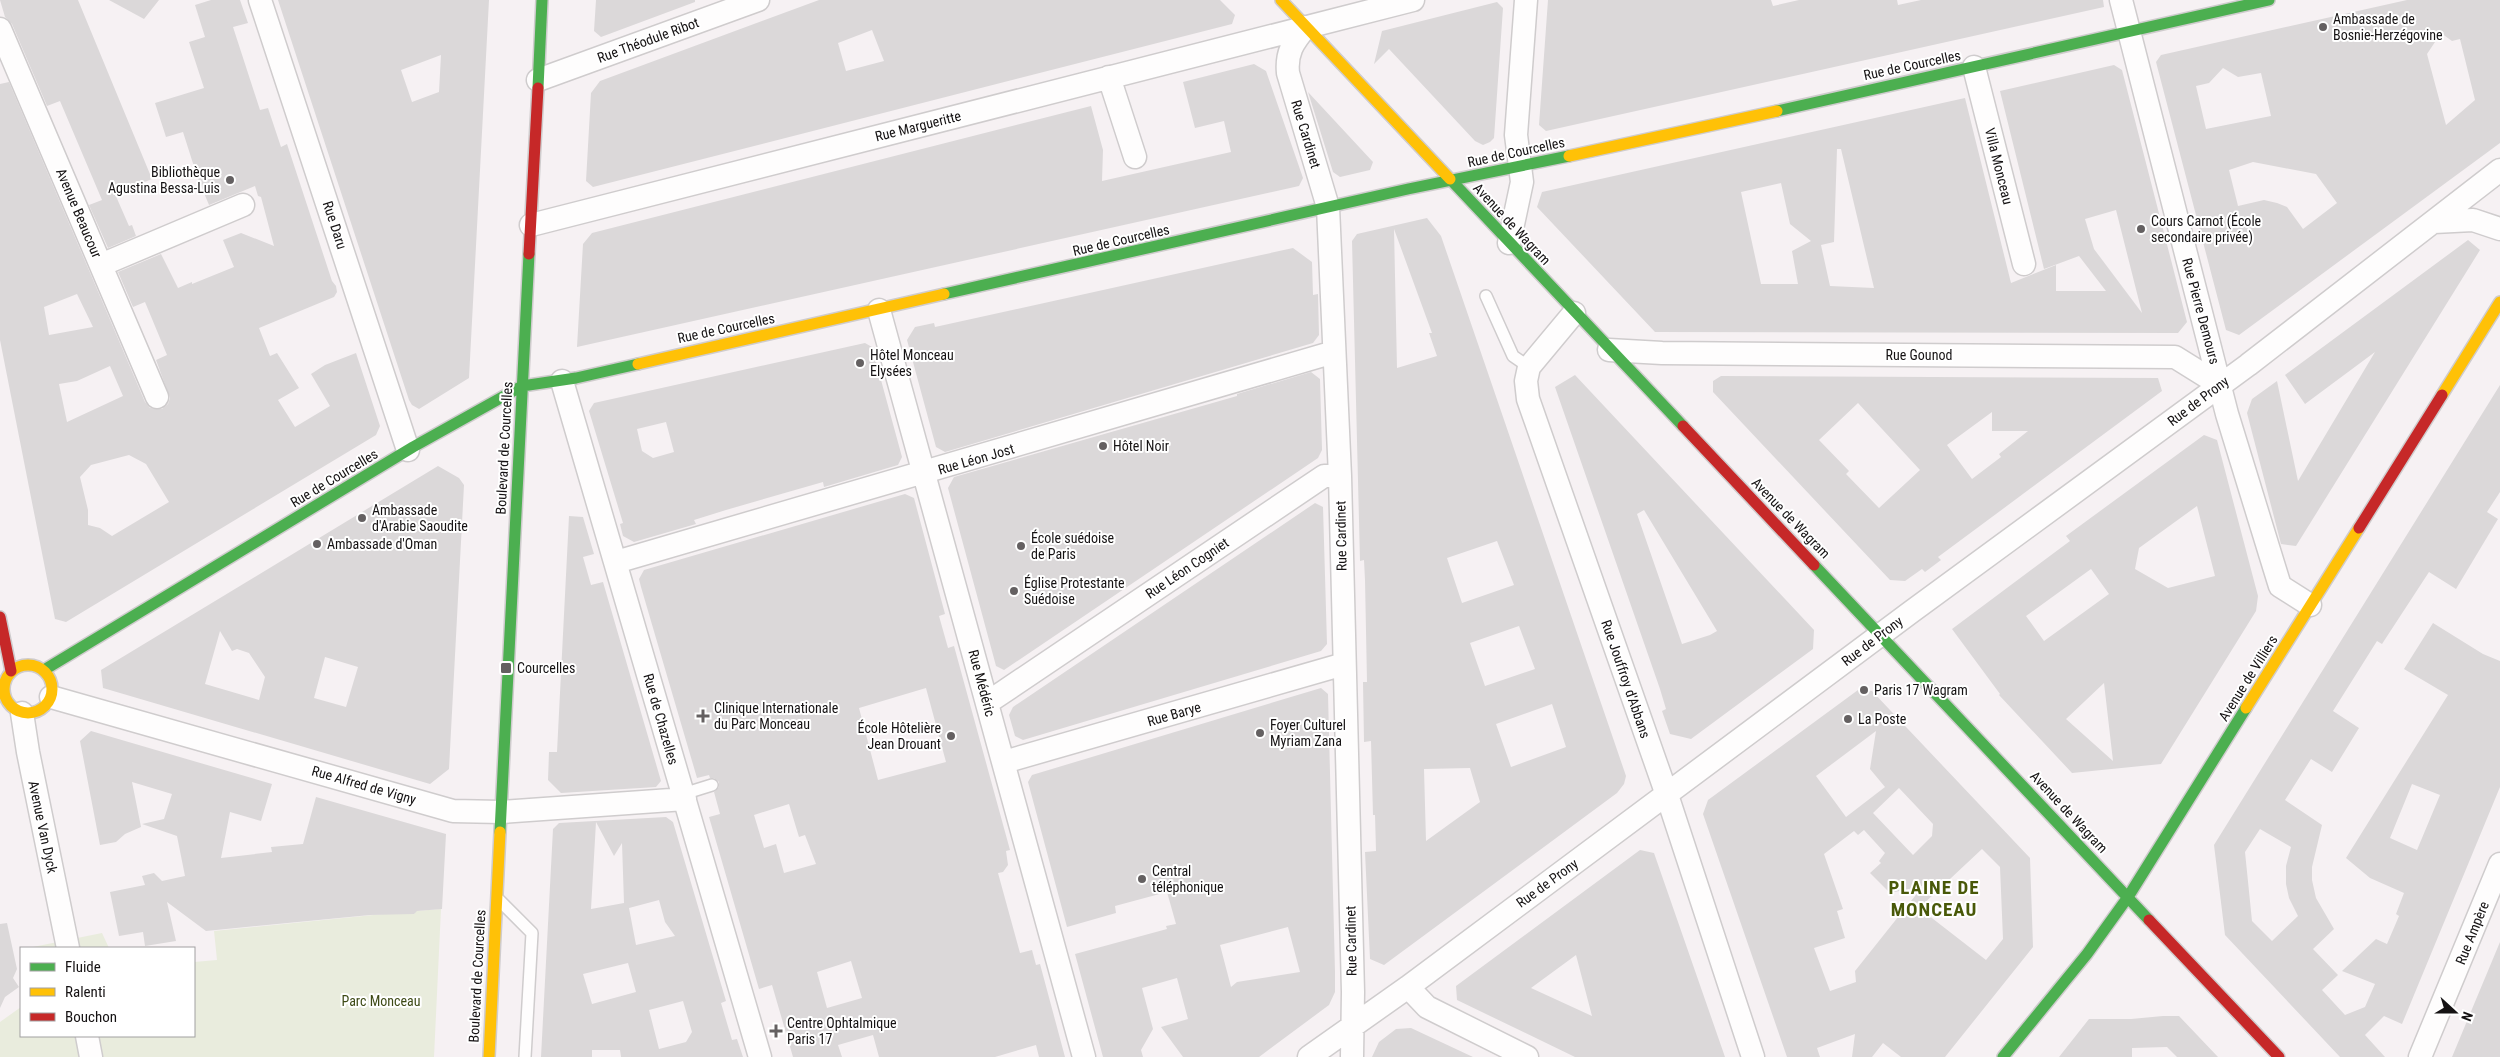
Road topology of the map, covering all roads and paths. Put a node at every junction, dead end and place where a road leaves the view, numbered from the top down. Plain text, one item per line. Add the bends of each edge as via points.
1 (260, 0) edge
2 (542, 0) edge
3 (758, 0) edge
4 (1281, 0) edge
5 (1413, 0) edge
6 (1526, 0) edge
7 (2121, 0) edge
8 (2269, 0) edge
9 (1306, 27) junction
10 (0, 29) edge
11 (2130, 32) junction
12 (1974, 67) junction
13 (1109, 77) junction
14 (538, 80) junction
15 (1135, 157) dead end
16 (1521, 167) junction
17 (2500, 170) edge
18 (1451, 180) junction
19 (243, 205) dead end
20 (1328, 207) junction
21 (2434, 222) junction
22 (531, 225) junction
23 (2500, 229) edge
24 (1509, 243) junction
25 (2024, 264) dead end
26 (101, 265) junction
27 (1486, 296) dead end
28 (2500, 302) edge
29 (879, 310) junction
30 (1574, 313) junction
31 (1610, 350) junction
32 (1334, 352) junction
33 (1530, 367) junction
34 (562, 381) junction
35 (2220, 385) junction
36 (522, 386) junction
37 (157, 397) dead end
38 (408, 450) junction
39 (924, 474) junction
40 (1340, 476) junction
41 (616, 562) junction
42 (2310, 605) junction
43 (0, 616) edge
44 (1881, 634) junction
45 (1344, 664) junction
46 (44, 670) junction
47 (11, 671) junction
48 (2, 697) edge
49 (51, 697) junction
50 (987, 703) junction
51 (22, 713) junction
52 (1004, 762) junction
53 (712, 785) dead end
54 (1666, 795) junction
55 (684, 796) junction
56 (501, 812) junction
57 (2500, 864) edge
58 (496, 897) junction
59 (2128, 897) junction
60 (67, 944) edge
61 (1408, 986) junction
62 (1353, 1025) junction
63 (87, 1037) edge
64 (91, 1057) edge
65 (488, 1057) edge
66 (525, 1057) edge
67 (760, 1057) edge
68 (1084, 1057) edge
69 (1309, 1057) edge
70 (1352, 1057) edge
71 (1527, 1057) edge
72 (1753, 1057) edge
73 (2003, 1057) edge
74 (2279, 1057) edge
75 (2420, 1057) edge

1 - 38 street, Rue Daru
2 - 14 main road, Boulevard de Courcelles
3 - 14 street, Rue Théodule Ribot
4 - 9 main road, Avenue de Wagram
5 - 9 street, Rue Margueritte
6 - 16 street via 1516,134
7 - 11 street, Rue Pierre Demours
8 - 11 main road, Rue de Courcelles
9 - 13 street, Rue Margueritte
9 - 18 main road, Avenue de Wagram
9 - 20 street, Rue Cardinet via 1293,43 1287,58 1288,73
10 - 26 street, Avenue Beaucour
11 - 12 main road, Rue de Courcelles
11 - 35 street, Rue Pierre Demours
12 - 16 main road, Rue de Courcelles
12 - 25 street, Villa Monceau
13 - 15 street
13 - 22 street, Rue Margueritte
14 - 22 main road, Boulevard de Courcelles
16 - 18 main road, Rue de Courcelles
16 - 24 street via 1522,182
17 - 21 street, Rue de Prony
18 - 20 main road, Rue de Courcelles
18 - 24 main road, Avenue de Wagram
19 - 26 street
20 - 29 main road, Rue de Courcelles
20 - 32 street, Rue Cardinet
21 - 23 street via 2473,220
21 - 35 street, Rue de Prony
22 - 36 main road, Boulevard de Courcelles
24 - 30 main road, Avenue de Wagram
26 - 37 street, Avenue Beaucour
27 - 33 lane via 1513,356
28 - 42 main road, Avenue de Villiers
29 - 34 main road, Rue de Courcelles
29 - 39 street, Rue Médéric
30 - 31 main road, Avenue de Wagram
30 - 33 street
31 - 35 street, Rue Gounod via 2175,357
31 - 44 main road, Avenue de Wagram
32 - 39 street, Rue Léon Jost
32 - 40 street, Rue Cardinet
33 - 54 street, Rue Jouffroy d'Abbans via 1526,380 1528,399
34 - 36 main road, Rue de Courcelles
34 - 41 street, Rue de Chazelles
35 - 42 street, Rue Pierre Demours via 2280,586
35 - 44 street, Rue de Prony
36 - 38 main road, Rue de Courcelles
36 - 56 main road, Boulevard de Courcelles
38 - 46 main road, Rue de Courcelles
39 - 41 street, Rue Léon Jost
39 - 50 street, Rue Médéric
40 - 45 street, Rue Cardinet
40 - 50 street, Rue Léon Cogniet via 1324,476
41 - 55 street, Rue de Chazelles
42 - 59 main road, Avenue de Villiers
43 - 47 main road
44 - 54 street, Rue de Prony
44 - 59 main road, Avenue de Wagram
45 - 52 street, Rue Barye
45 - 62 street, Rue Cardinet
46 - 47 main road via 26,665
46 - 49 main road via 51,682
47 - 48 main road
48 - 51 main road
49 - 51 main road via 38,712
49 - 56 street, Rue Alfred de Vigny via 453,811
50 - 52 street, Rue Médéric
51 - 60 street, Avenue Van Dyck
52 - 68 street, Rue Médéric
53 - 55 lane
54 - 61 street, Rue de Prony
54 - 72 street, Rue Jouffroy d'Abbans
55 - 56 street, Rue Alfred de Vigny
55 - 67 street, Rue de Chazelles
56 - 58 main road, Boulevard de Courcelles
57 - 75 street, Rue Ampère
58 - 65 main road, Boulevard de Courcelles
58 - 66 lane, Boulevard de Courcelles via 532,933
59 - 73 main road, Avenue de Villiers via 2087,954
59 - 74 main road, Avenue de Wagram
61 - 62 street, Rue de Prony
61 - 71 street via 1427,1007
62 - 69 street, Rue de Prony
62 - 70 street, Rue Cardinet
63 - 64 street

